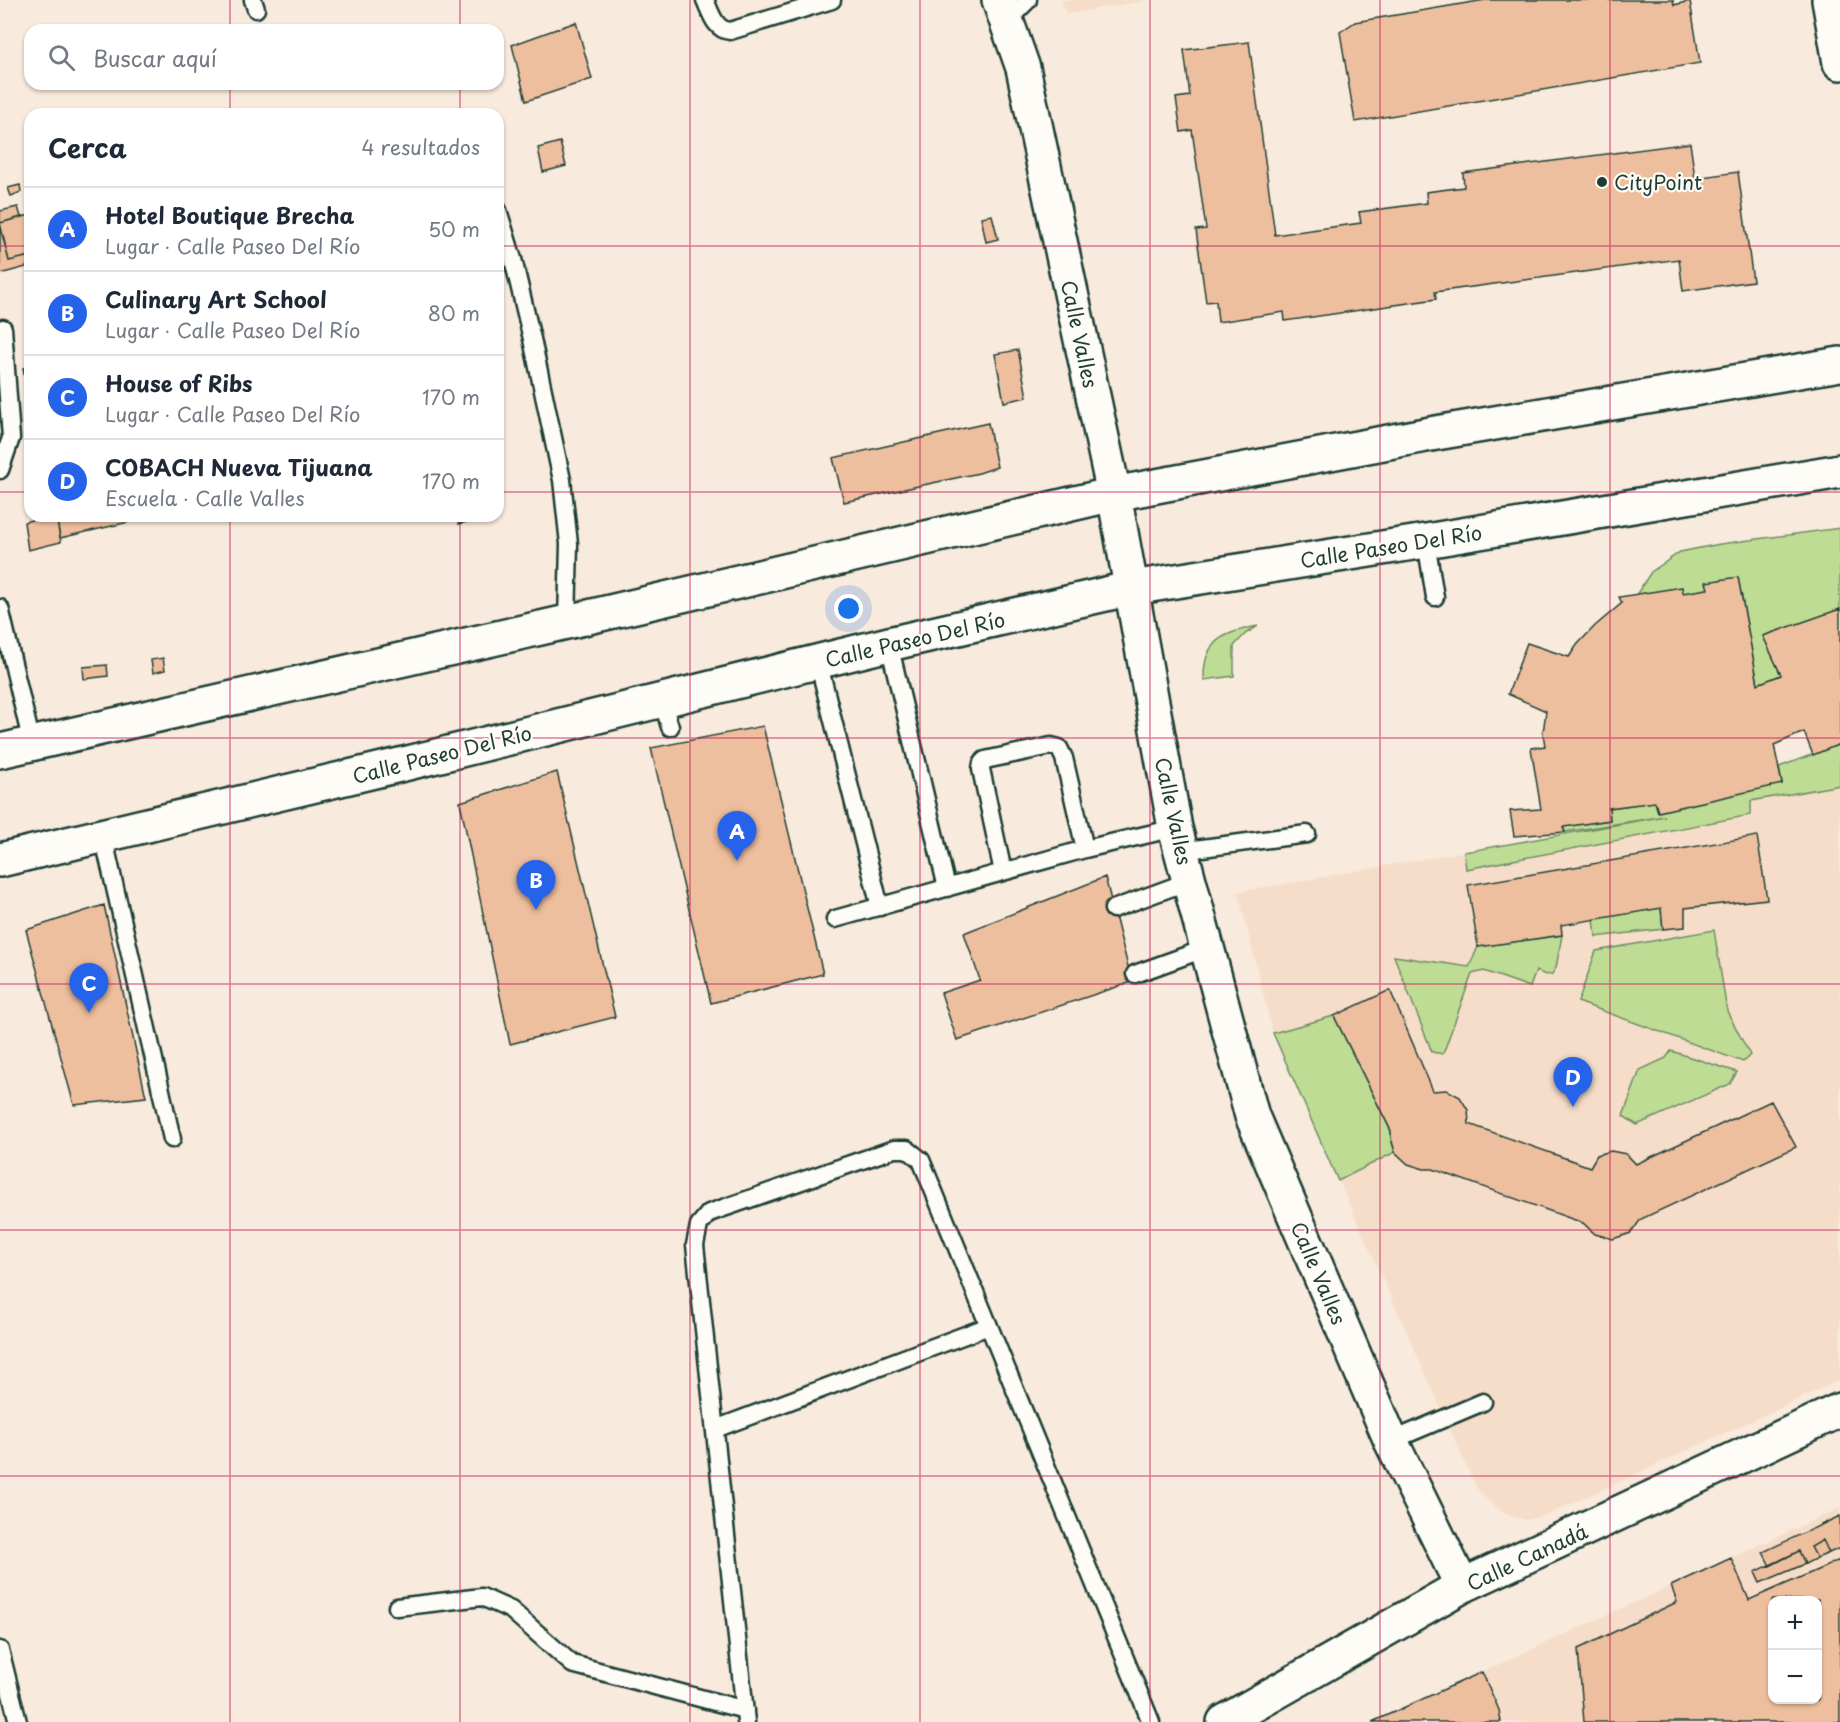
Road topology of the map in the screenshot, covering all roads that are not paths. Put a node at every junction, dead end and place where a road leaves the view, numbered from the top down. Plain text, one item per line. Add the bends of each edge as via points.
1 (705, 0) edge
2 (832, 0) edge
3 (1829, 0) edge
4 (1011, 7) edge
5 (1840, 63) edge
6 (504, 230) edge
7 (3, 328) dead end
8 (1840, 364) edge
9 (0, 470) edge
10 (1840, 471) edge
11 (1114, 494) junction
12 (1426, 542) junction
13 (1132, 588) junction
14 (1435, 597) dead end
15 (0, 608) edge
16 (567, 622) junction
17 (889, 644) junction
18 (818, 662) junction
19 (32, 744) junction
20 (0, 751) edge
21 (1307, 834) dead end
22 (103, 836) junction
23 (1085, 849) junction
24 (1182, 853) junction
25 (0, 860) edge
26 (1004, 872) junction
27 (947, 888) junction
28 (880, 907) junction
29 (1113, 909) dead end
30 (835, 919) dead end
31 (1207, 948) junction
32 (1135, 974) dead end
33 (172, 1139) dead end
34 (989, 1326) junction
35 (1483, 1402) dead end
36 (1840, 1410) edge
37 (716, 1430) junction
38 (1391, 1441) junction
39 (1462, 1586) junction
40 (397, 1607) dead end
41 (0, 1650) edge
42 (745, 1716) edge
43 (18, 1722) edge
44 (1151, 1722) edge
45 (1224, 1722) edge

1 - 2 lane via 717,26 730,31
3 - 5 main road
4 - 11 main road, Calle Valles
6 - 16 lane via 562,480 570,544
7 - 9 lane via 11,438
8 - 11 main road via 1448,431
10 - 12 main road, Calle Paseo Del Río
11 - 13 main road, Calle Valles
11 - 16 main road
12 - 13 main road, Calle Paseo Del Río
12 - 14 lane
13 - 17 main road, Calle Paseo Del Río
13 - 24 main road, Calle Valles
15 - 19 lane
16 - 19 main road
17 - 18 main road, Calle Paseo Del Río
17 - 27 lane
18 - 22 main road, Calle Paseo Del Río via 666,714
18 - 28 lane
19 - 20 main road
21 - 24 lane
22 - 25 main road, Calle Paseo Del Río
22 - 33 lane
23 - 24 lane
23 - 26 lane
23 - 26 lane via 1059,748 1051,746 985,760 981,769
24 - 29 lane
24 - 31 main road, Calle Valles
26 - 27 lane
27 - 28 lane
28 - 30 lane
31 - 32 lane
31 - 38 main road, Calle Valles via 1252,1116
34 - 37 lane
34 - 37 lane via 921,1160 907,1149 894,1149 710,1213 699,1225 695,1245
34 - 44 lane
35 - 38 lane
36 - 39 main road, Calle Canadá
37 - 42 lane
38 - 39 main road, Calle Valles
39 - 45 main road, Calle Canadá
40 - 42 lane via 482,1597 511,1610 572,1664
41 - 43 lane

